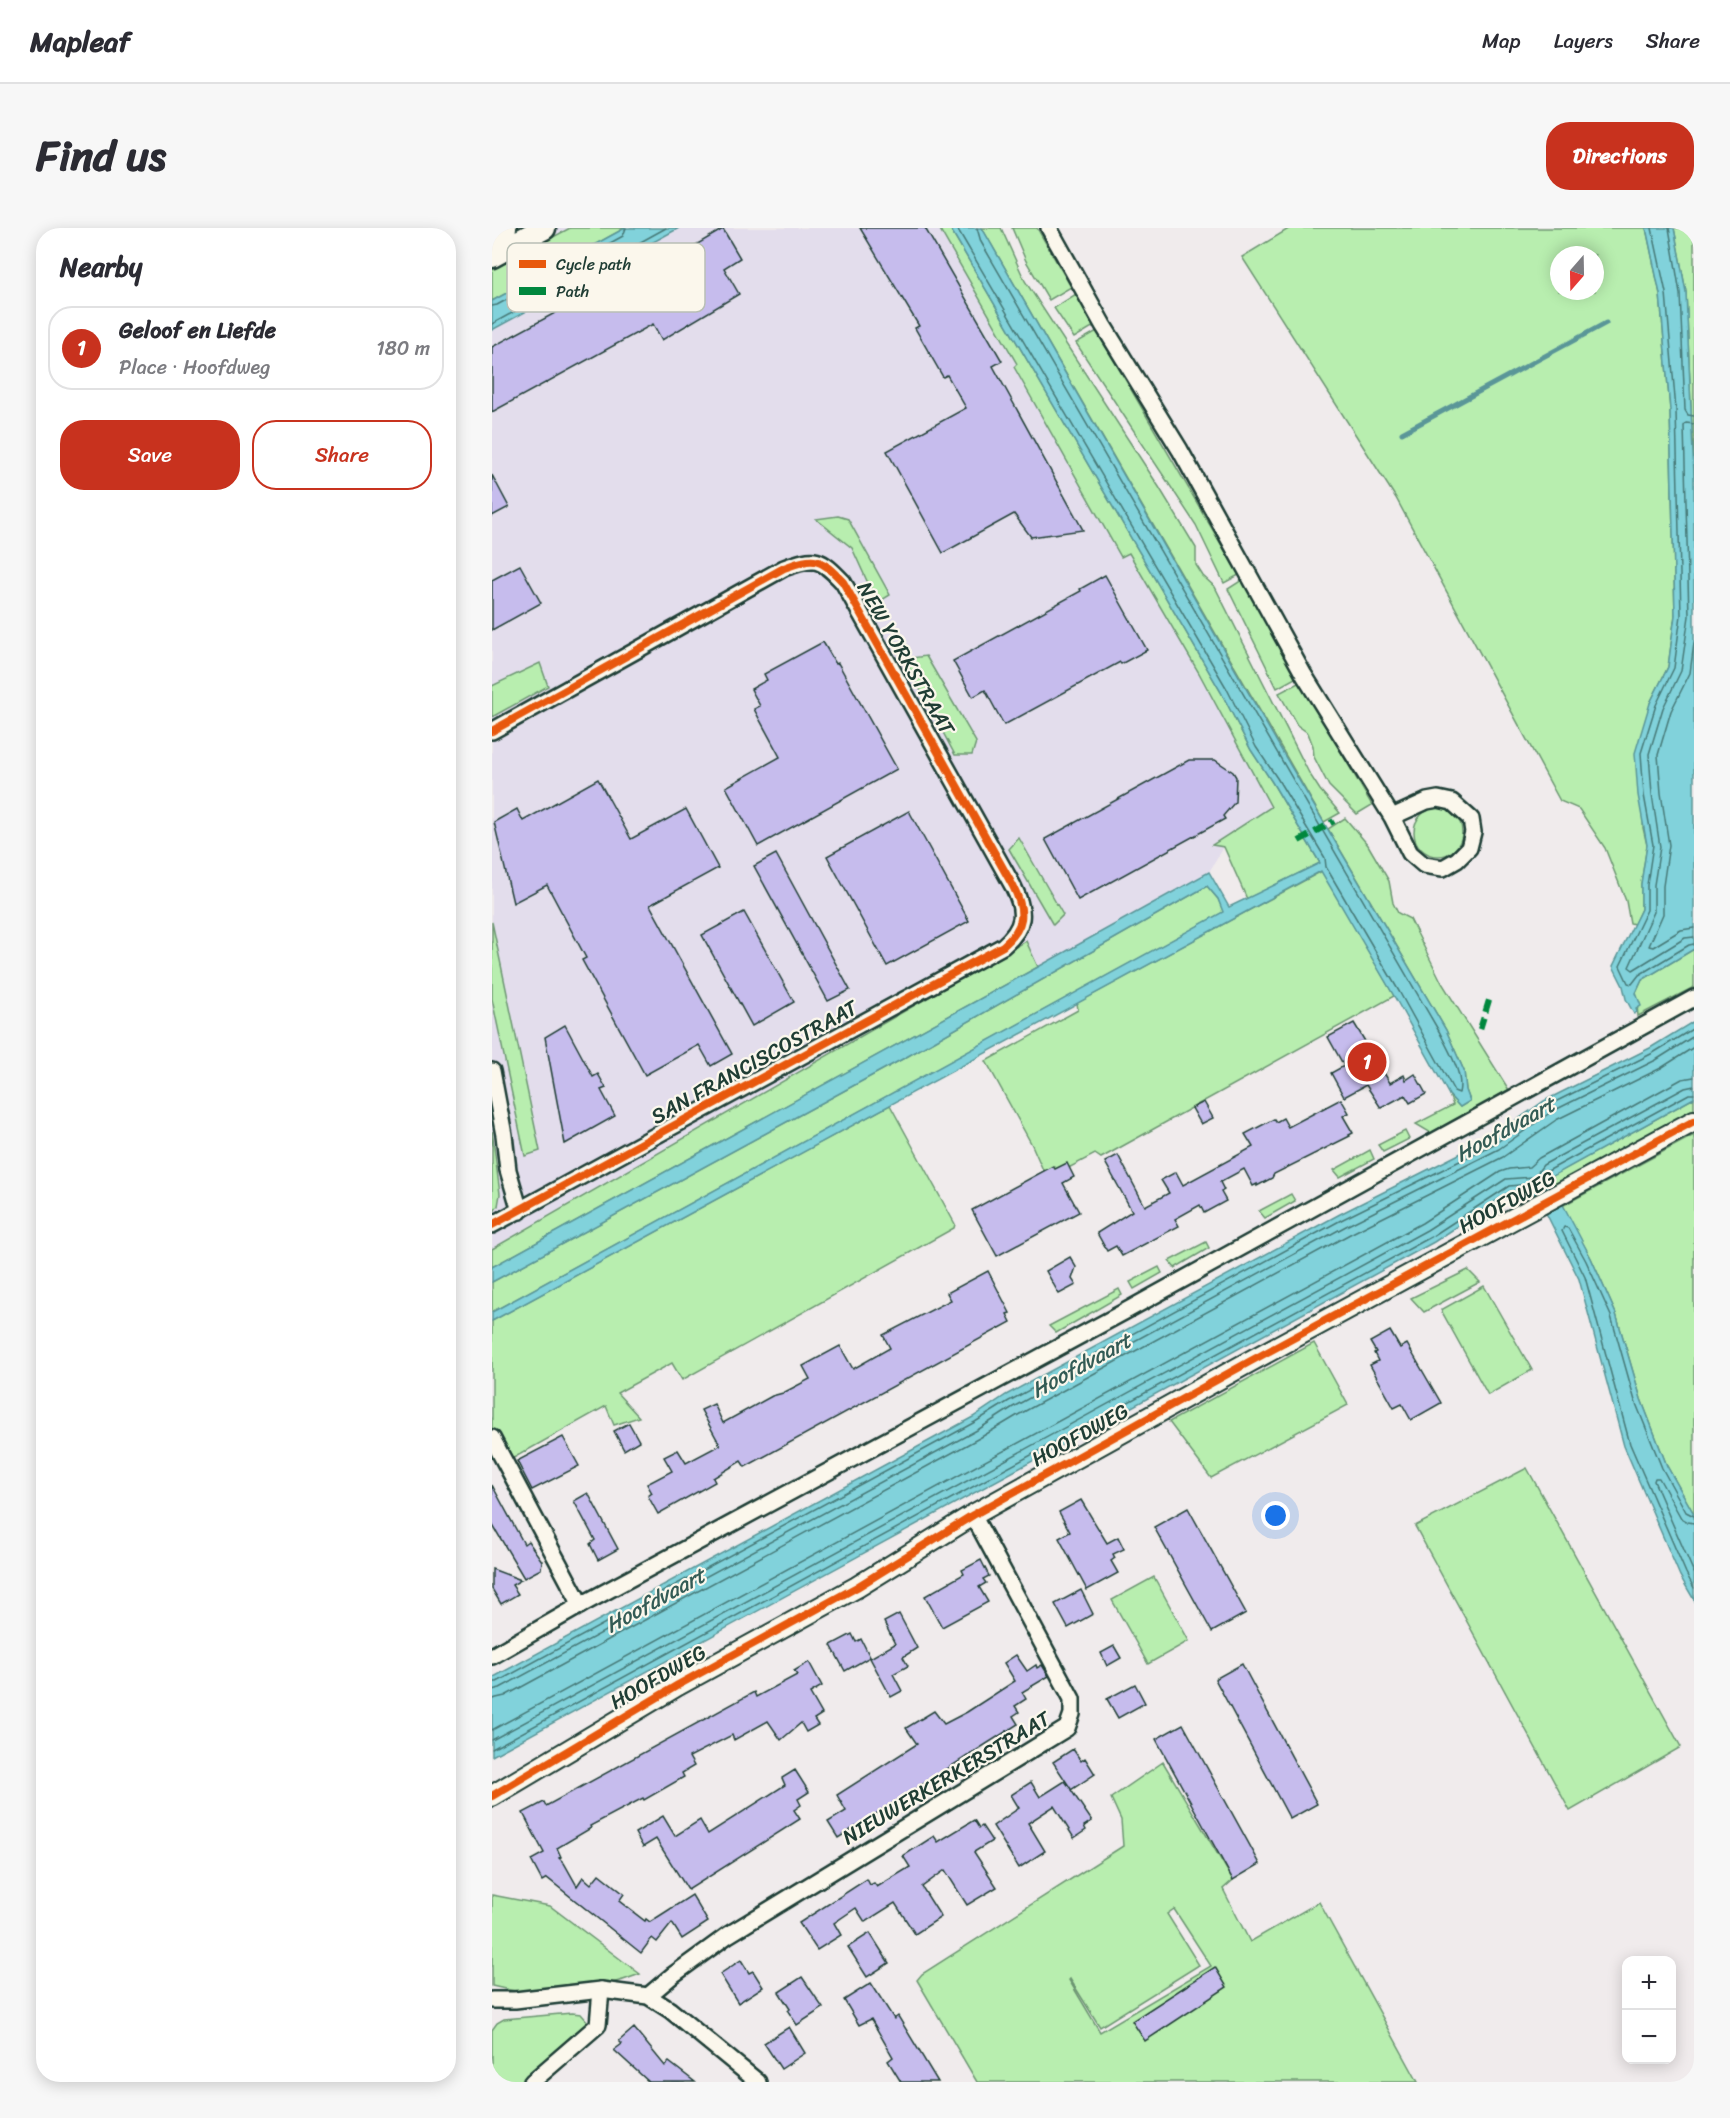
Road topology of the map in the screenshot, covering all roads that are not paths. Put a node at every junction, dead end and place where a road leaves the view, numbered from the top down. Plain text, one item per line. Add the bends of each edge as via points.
1 (505, 228) edge
2 (544, 228) edge
3 (1049, 228) edge
4 (492, 235) edge
5 (516, 243) edge
6 (507, 248) edge
7 (492, 256) edge
8 (492, 731) edge
9 (1392, 817) junction
10 (1022, 918) joint
11 (1694, 998) edge
12 (492, 1071) edge
13 (1694, 1120) edge
14 (520, 1211) junction
15 (492, 1226) edge
16 (492, 1438) edge
17 (973, 1515) junction
18 (581, 1605) junction
19 (492, 1656) edge
20 (492, 1796) edge
21 (601, 1990) junction
22 (648, 1996) junction
23 (492, 2000) edge
24 (532, 2082) edge
25 (758, 2082) edge

1 - 4 main road
2 - 5 main road
3 - 9 street via 1180,450 1304,675
6 - 7 main road
8 - 10 street, NEW YORKSTRAAT via 784,568 806,560 824,563 843,582 963,795 1018,896
9 - 9 street via 1410,853 1424,865 1443,868 1469,848 1471,819 1452,802 1426,801
10 - 14 street, SAN FRANCISCOSTRAAT via 1015,934 1003,946
11 - 18 street
12 - 14 street via 508,1170
13 - 17 street, HOOFDWEG
14 - 15 street, SAN FRANCISCOSTRAAT
16 - 18 street
17 - 20 street, HOOFDWEG via 857,1587 678,1685
17 - 22 street, NIEUWERKERKERSTRAAT via 1072,1699 1067,1728 728,1935
18 - 19 street
21 - 22 street
21 - 23 street
21 - 24 street via 598,2025
22 - 25 street

